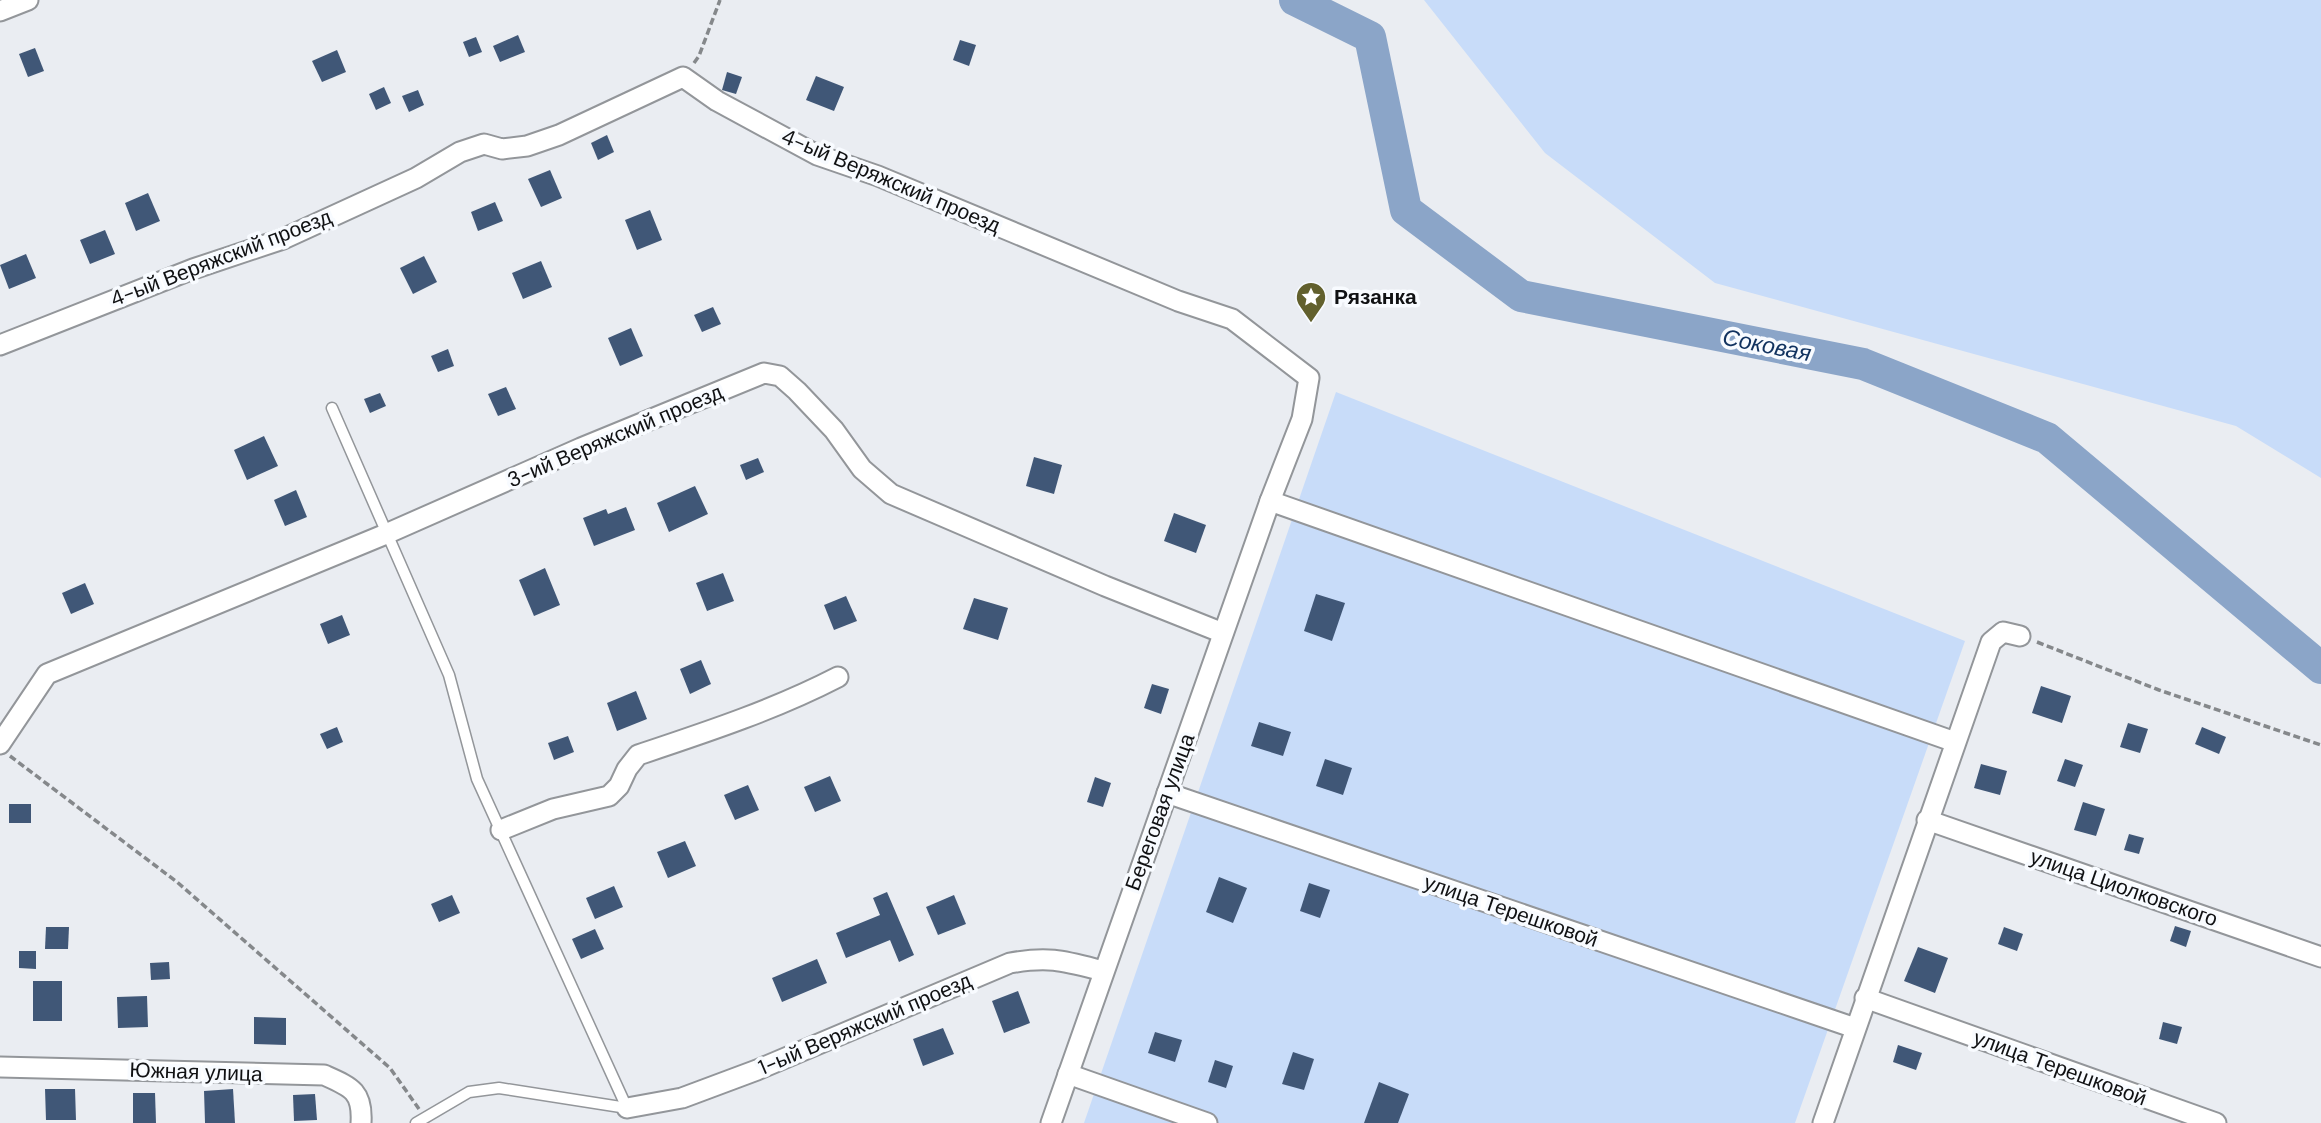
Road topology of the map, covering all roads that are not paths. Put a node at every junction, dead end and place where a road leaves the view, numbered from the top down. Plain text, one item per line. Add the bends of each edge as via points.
1 (29, 0) edge
2 (0, 11) edge
3 (0, 345) edge
4 (332, 408) dead end
5 (1270, 501) junction
6 (386, 534) junction
7 (1223, 633) junction
8 (2020, 636) road end
9 (838, 677) dead end
10 (1955, 742) junction
11 (0, 746) edge
12 (1167, 793) junction
13 (1927, 820) junction
14 (501, 830) junction
15 (2321, 957) edge
16 (1103, 971) junction
17 (1865, 999) junction
18 (1855, 1028) junction
19 (0, 1068) edge
20 (1068, 1074) junction
21 (627, 1108) junction
22 (421, 1121) edge
23 (362, 1123) edge
24 (1051, 1123) edge
25 (1207, 1123) edge
26 (1823, 1123) edge
27 (2216, 1123) edge

1 - 2 street
3 - 5 street, 4-ый Веряжский проезд via 283,239 416,178 460,152 484,144 502,149 527,146 683,77 717,102 817,155 1232,319 1308,378 1302,419
4 - 6 lane
5 - 7 street, Береговая улица
5 - 10 street
6 - 7 street, 3-ий Веряжский проезд via 764,373 780,376 797,391 862,469 891,494
6 - 11 street, 3-ий Веряжский проезд via 47,674
6 - 14 lane via 449,675 477,779
7 - 12 street, Береговая улица
8 - 10 street via 2003,632 1991,642
9 - 14 street via 743,720 639,755 609,796 553,809
10 - 13 street
12 - 16 street, Береговая улица
12 - 18 street, улица Терешковой
13 - 15 street, улица Циолковского
13 - 17 street
14 - 21 lane
16 - 20 street, Береговая улица
16 - 21 street, 1-ый Веряжский проезд via 1063,960 1010,963 744,1075 682,1098
17 - 18 street
17 - 27 street, улица Терешковой
18 - 26 street
19 - 23 street, Южная улица via 324,1075 350,1086 361,1101
20 - 24 street, Береговая улица
20 - 25 street
21 - 22 lane via 499,1088 469,1092

